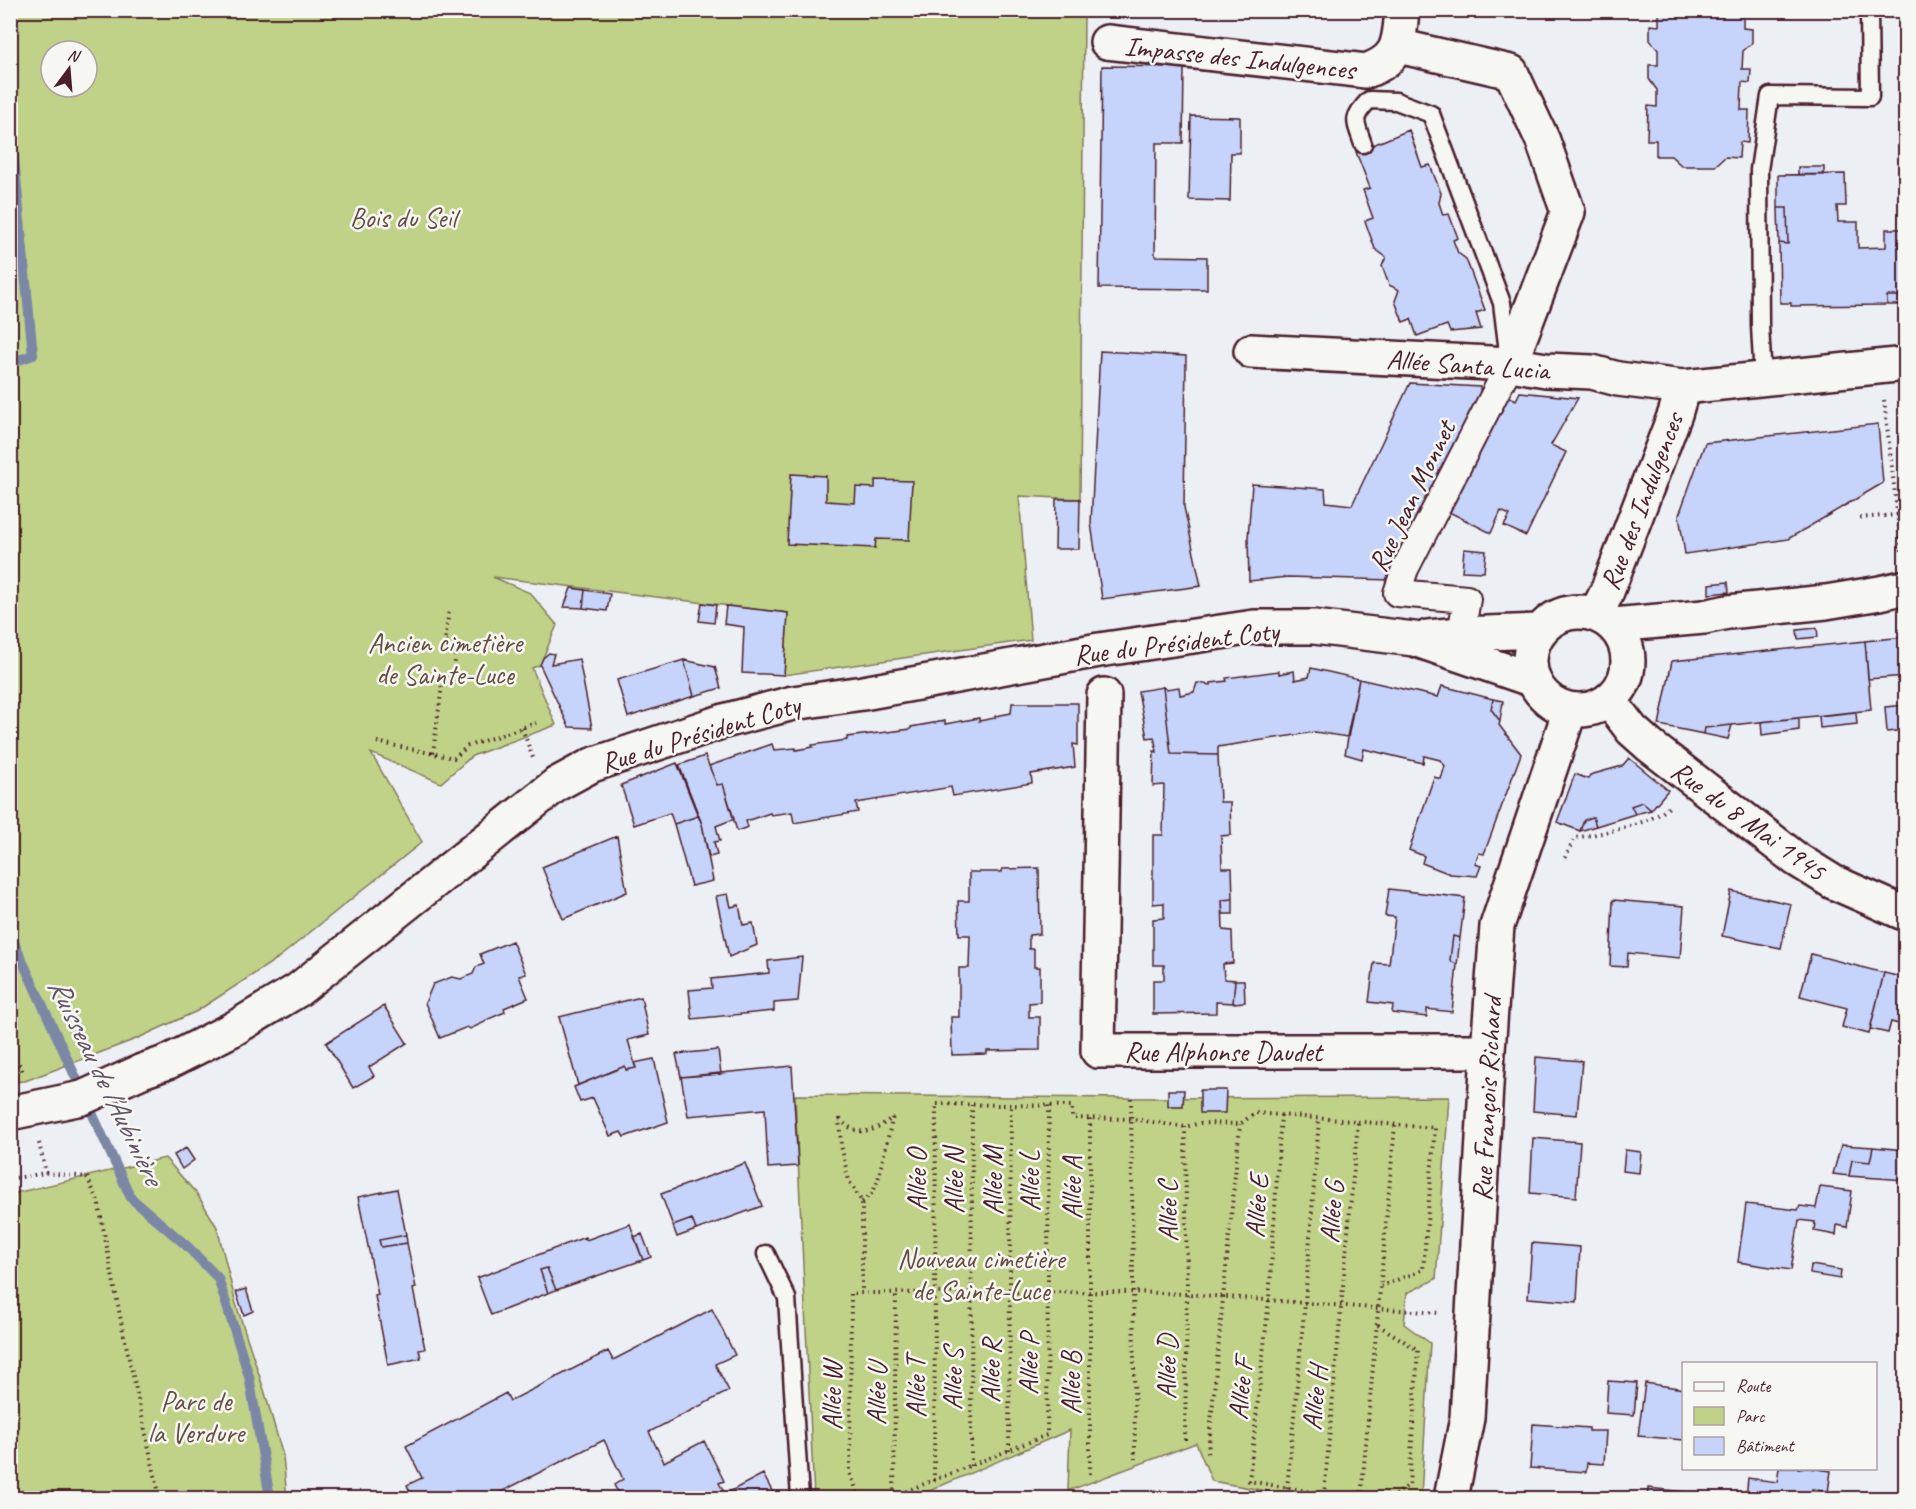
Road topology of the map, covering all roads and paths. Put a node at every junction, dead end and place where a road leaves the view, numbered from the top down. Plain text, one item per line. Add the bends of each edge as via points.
1 (1402, 10) edge
2 (1869, 10) edge
3 (1107, 42) dead end
4 (1398, 46) junction
5 (1363, 144) dead end
6 (1251, 351) dead end
7 (1510, 364) junction
8 (1892, 365) edge
9 (1763, 379) junction
10 (1683, 387) junction
11 (1905, 514) edge
12 (1898, 515) junction
13 (1860, 518) dead end
14 (1904, 572) edge
15 (449, 609) dead end
16 (1704, 617) junction
17 (1604, 620) junction
18 (1539, 632) junction
19 (1461, 634) junction
20 (1414, 639) junction
21 (1628, 656) junction
22 (1533, 680) junction
23 (1104, 694) dead end
24 (1610, 700) junction
25 (1570, 710) junction
26 (536, 723) dead end
27 (522, 728) junction
28 (377, 742) dead end
29 (434, 753) junction
30 (531, 756) dead end
31 (1694, 781) junction
32 (1566, 858) dead end
33 (1905, 914) edge
34 (1488, 1051) junction
35 (10, 1056) edge
36 (1131, 1098) dead end
37 (22, 1101) edge
38 (972, 1105) junction
39 (1011, 1105) junction
40 (1049, 1105) junction
41 (1281, 1115) junction
42 (1090, 1119) junction
43 (1132, 1119) junction
44 (1319, 1119) junction
45 (1358, 1122) junction
46 (1240, 1124) junction
47 (1395, 1125) junction
48 (1185, 1127) junction
49 (10, 1179) edge
50 (862, 1202) junction
51 (766, 1254) dead end
52 (1381, 1286) junction
53 (1133, 1292) junction
54 (862, 1293) junction
55 (896, 1293) junction
56 (935, 1293) junction
57 (973, 1293) junction
58 (1011, 1293) junction
59 (1048, 1293) junction
60 (1090, 1293) junction
61 (1187, 1294) junction
62 (1223, 1297) junction
63 (1269, 1300) junction
64 (1305, 1303) junction
65 (1342, 1306) junction
66 (1379, 1308) junction
67 (1473, 1318) junction
68 (1378, 1325) junction
69 (1185, 1440) dead end
70 (1009, 1450) junction
71 (1208, 1453) dead end
72 (1135, 1459) dead end
73 (970, 1466) junction
74 (1089, 1474) dead end
75 (933, 1481) junction
76 (1287, 1488) junction
77 (1324, 1495) junction
78 (894, 1496) junction
79 (160, 1498) edge
80 (800, 1498) edge
81 (859, 1498) edge
82 (889, 1498) edge
83 (1346, 1498) edge
84 (1361, 1498) edge
85 (1391, 1498) edge
86 (1450, 1498) edge

1 - 4 street, Impasse des Indulgences
2 - 9 lane via 1870,97 1770,96 1759,170
3 - 4 street, Impasse des Indulgences via 1366,71 1382,65
4 - 7 street via 1511,72 1543,141 1568,212
5 - 7 lane via 1355,120 1369,100 1396,101 1431,114 1502,303
6 - 7 street, Allée Santa Lucia
7 - 10 street, Allée Santa Lucia
7 - 19 street, Rue Jean Monnet via 1396,593 1467,599
8 - 9 street, Allée Santa Lucia
8 - 12 path
9 - 10 street, Allée Santa Lucia
10 - 17 street, Rue des Indulgences via 1606,594
11 - 12 path
12 - 13 path
12 - 14 path
14 - 16 street via 1880,593
15 - 29 path via 445,641 457,642 453,679 443,678
16 - 17 street
16 - 21 street
17 - 18 street via 1580,612 1565,614 1551,620
17 - 21 street via 1626,644
18 - 19 street, Rue du Président Coty
18 - 22 street via 1532,646
19 - 20 street, Rue du Président Coty
20 - 22 street, Rue du Président Coty
20 - 37 street, Rue du Président Coty via 1314,627 1254,627 1099,650 793,703 603,761 541,796 298,990 233,1029 82,1098
21 - 24 street via 1621,688
22 - 25 street via 1542,694
23 - 34 street, Rue Alphonse Daudet via 1098,1051
24 - 25 street via 1597,707
24 - 31 street, Rue du 8 Mai 1945 via 1632,730
25 - 34 street, Rue François Richard via 1497,926
26 - 27 path
27 - 29 path via 468,746 454,758
27 - 30 path
28 - 29 path
31 - 32 path via 1668,809 1640,823 1575,838
31 - 33 street, Rue du 8 Mai 1945 via 1833,882
34 - 67 street, Rue François Richard
35 - 37 path via 21,1066
36 - 43 path
38 - 39 path
38 - 56 path, Allée O via 936,1104
38 - 57 path, Allée N
39 - 40 path
39 - 58 path, Allée M
40 - 42 path via 1072,1106 1072,1118
40 - 59 path, Allée L
41 - 44 path
41 - 46 path via 1255,1113
41 - 63 path, Allée E
42 - 43 path
42 - 60 path, Allée A
43 - 48 path
43 - 53 path
44 - 45 path
44 - 64 path
45 - 47 path
45 - 65 path, Allée G
46 - 48 path via 1200,1123
46 - 62 path
47 - 52 path
47 - 52 path via 1435,1128 1423,1269
48 - 61 path, Allée C
49 - 79 path via 46,1173 87,1177 98,1201
50 - 50 path via 849,1181 839,1118 847,1127 867,1131 893,1116 879,1180
50 - 54 path
51 - 80 lane via 787,1298
52 - 66 path
53 - 60 path
53 - 61 path
53 - 72 path
54 - 55 path
54 - 81 path, Allée W via 851,1293 850,1472
55 - 56 path
55 - 78 path, Allée U
56 - 57 path
56 - 75 path, Allée T
57 - 58 path
57 - 73 path, Allée S
58 - 59 path
58 - 70 path, Allée R
59 - 60 path
59 - 70 path, Allée P via 1047,1435
60 - 74 path, Allée B
61 - 62 path
61 - 69 path, Allée D
62 - 63 path
62 - 71 path
63 - 64 path
63 - 76 path, Allée F via 1249,1482
64 - 65 path
64 - 76 path
65 - 66 path
65 - 77 path, Allée H
66 - 67 path
66 - 68 path
67 - 86 street, Rue François Richard via 1467,1418
68 - 84 path
68 - 85 path via 1418,1350 1409,1485
70 - 73 path
73 - 75 path
75 - 78 path
76 - 77 path
77 - 83 path
78 - 82 path

